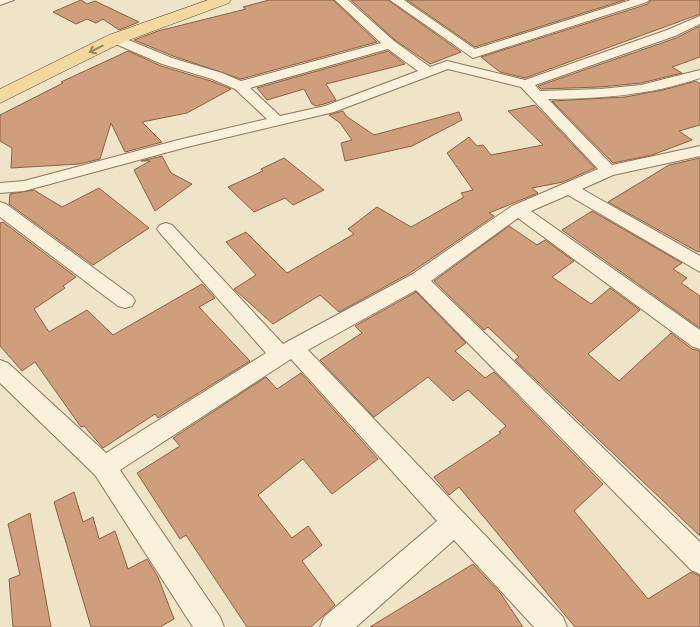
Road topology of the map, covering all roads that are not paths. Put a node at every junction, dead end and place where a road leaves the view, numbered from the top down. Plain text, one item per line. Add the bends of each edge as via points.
1 (8, 0) edge
2 (191, 0) edge
3 (223, 0) edge
4 (341, 0) edge
5 (396, 0) edge
6 (643, 0) edge
7 (0, 2) edge
8 (700, 20) edge
9 (115, 38) junction
10 (390, 44) junction
11 (473, 54) junction
12 (447, 65) junction
13 (24, 66) dead end
14 (428, 72) junction
15 (700, 74) edge
16 (240, 86) junction
17 (532, 90) junction
18 (0, 97) edge
19 (277, 121) junction
20 (700, 151) edge
21 (608, 171) junction
22 (0, 188) edge
23 (570, 189) junction
24 (0, 208) edge
25 (518, 210) junction
26 (166, 229) dead end
27 (700, 265) edge
28 (418, 280) junction
29 (125, 301) dead end
30 (700, 341) edge
31 (286, 351) junction
32 (0, 369) edge
33 (104, 467) junction
34 (454, 523) junction
35 (700, 561) edge
36 (210, 627) edge
37 (334, 627) edge
38 (553, 627) edge

1 - 7 street
2 - 13 main road via 103,31
3 - 9 main road
4 - 10 street
5 - 11 street
6 - 11 street
8 - 17 street
9 - 16 street via 167,62 218,76
9 -> 18 main road
10 - 14 street
10 - 16 street
11 - 12 street
12 - 14 street
12 - 17 street
14 - 19 street via 329,109
15 - 17 street via 640,91
16 - 19 street
17 - 21 street
19 - 22 street via 24,186
20 - 21 street
21 - 23 street
23 - 25 street
23 - 27 street
24 - 29 street
25 - 28 street
25 - 30 street
26 - 31 street
28 - 31 street
28 - 35 street
31 - 33 street
31 - 34 street
32 - 33 street
33 - 36 street
34 - 37 street
34 - 38 street

